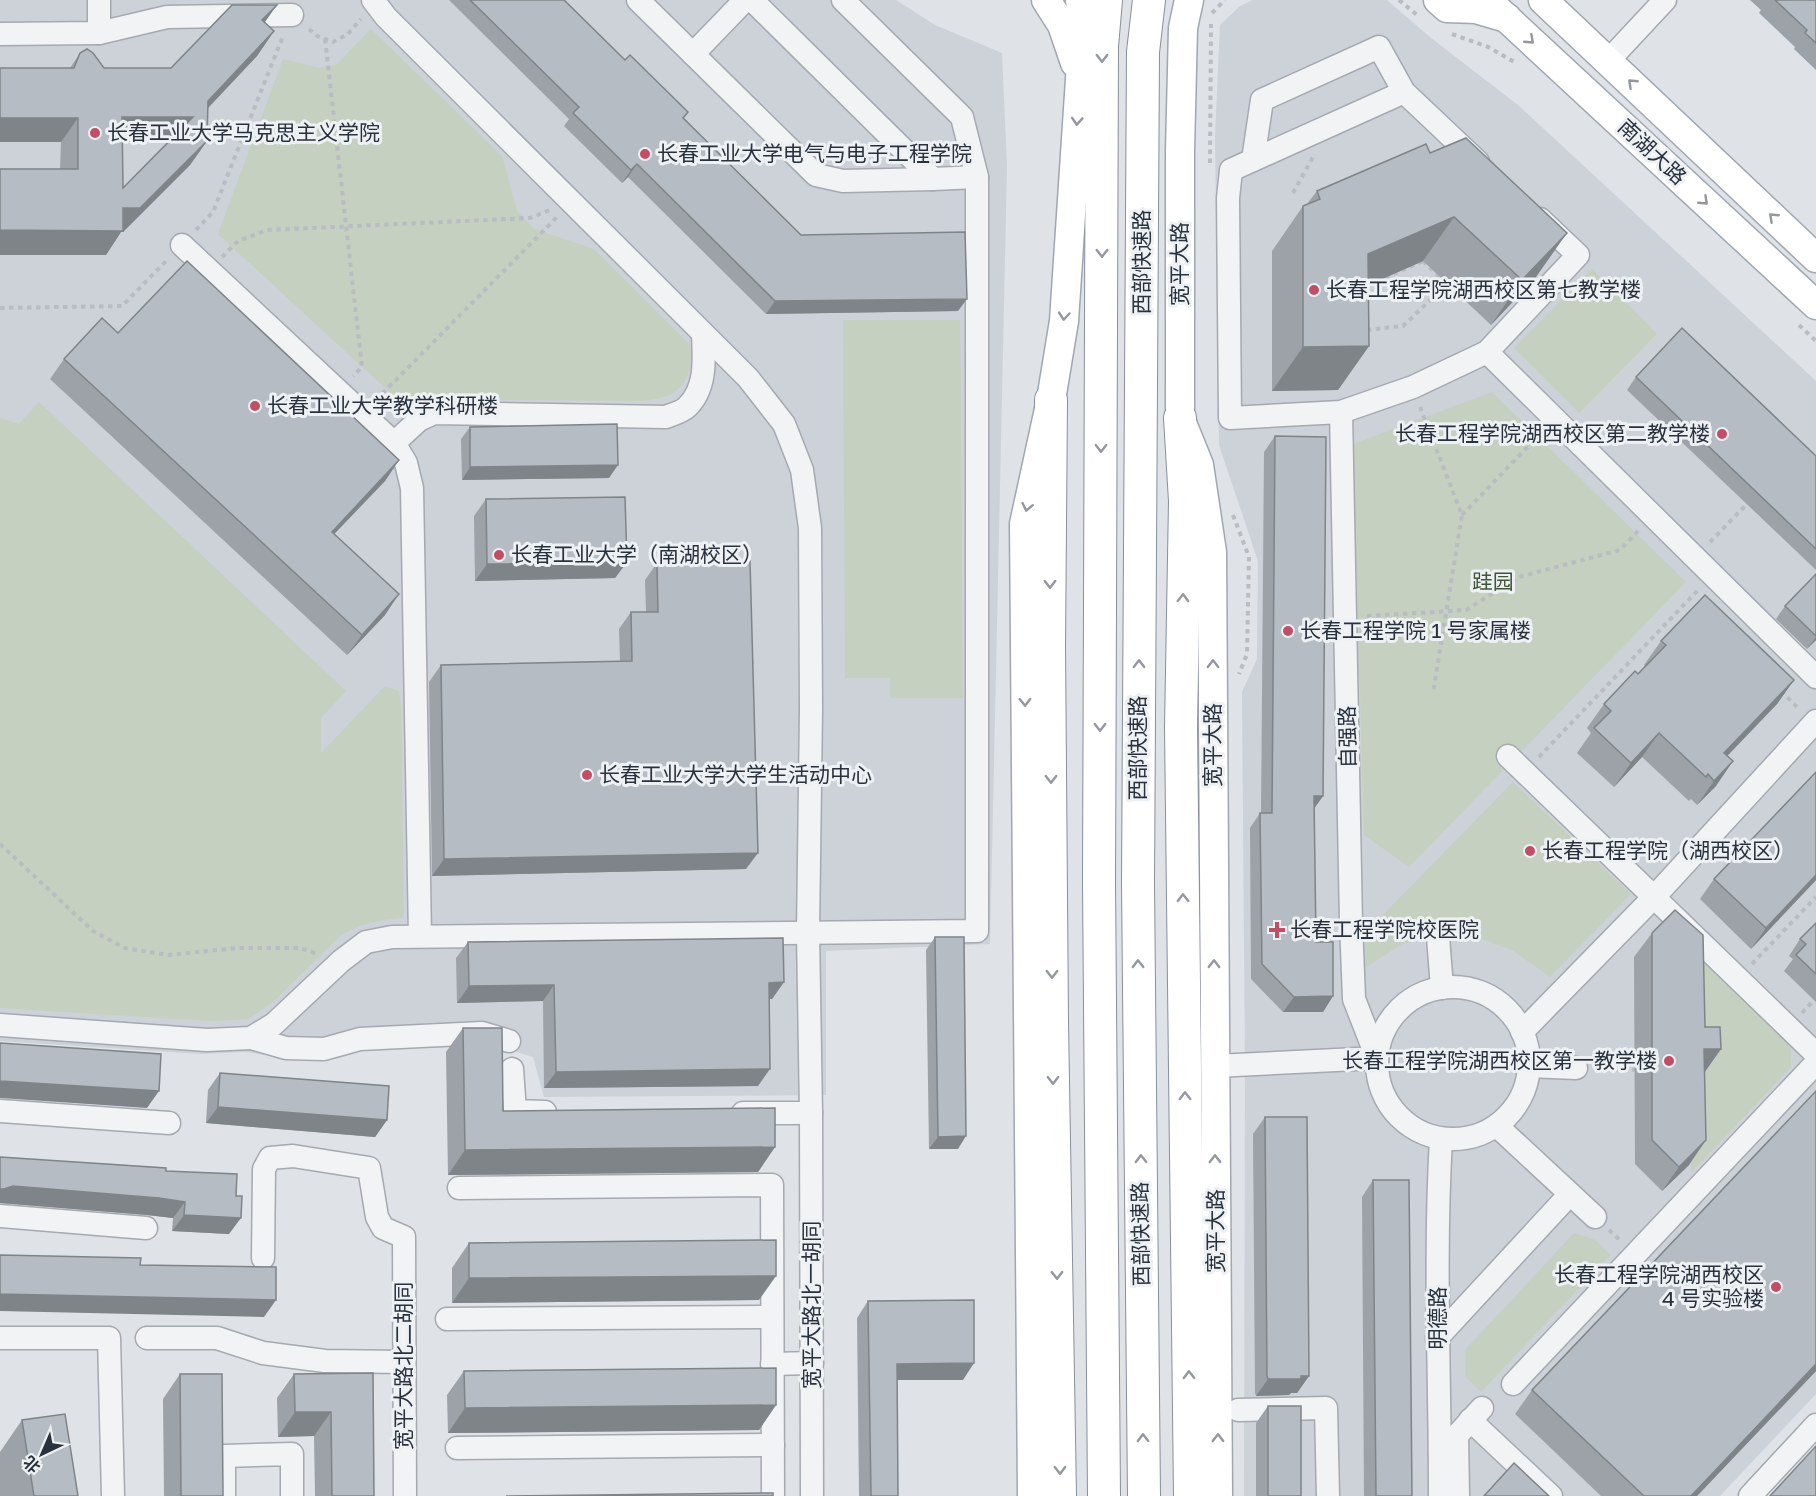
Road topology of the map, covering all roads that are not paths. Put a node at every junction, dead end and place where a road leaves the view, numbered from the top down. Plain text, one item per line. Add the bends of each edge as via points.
1 (99, 0) edge
2 (638, 0) edge
3 (746, 0) edge
4 (752, 0) edge
5 (843, 0) edge
6 (1046, 0) edge
7 (1080, 0) edge
8 (1106, 0) edge
9 (1149, 0) edge
10 (1543, 0) edge
11 (1665, 0) edge
12 (374, 1) edge
13 (1201, 7) edge
14 (1497, 9) edge
15 (1432, 10) edge
16 (292, 15) road end
17 (99, 33) junction
18 (0, 34) edge
19 (693, 54) junction
20 (1608, 61) junction
21 (1080, 80) junction
22 (1404, 92) junction
23 (1253, 160) junction
24 (1491, 174) edge
25 (977, 177) junction
26 (933, 179) junction
27 (1526, 206) edge
28 (182, 245) road end
29 (1816, 260) edge
30 (1794, 285) junction
31 (1807, 315) edge
32 (704, 334) junction
33 (1486, 352) junction
34 (1051, 400) junction
35 (1341, 412) junction
36 (1180, 418) junction
37 (394, 443) junction
38 (1816, 677) edge
39 (1815, 722) edge
40 (1508, 756) dead end
41 (1655, 896) junction
42 (808, 933) junction
43 (420, 936) junction
44 (1438, 937) dead end
45 (1442, 988) junction
46 (0, 1025) edge
47 (1522, 1032) junction
48 (251, 1038) junction
49 (509, 1041) dead end
50 (1816, 1054) edge
51 (1377, 1058) junction
52 (1816, 1063) edge
53 (1215, 1066) junction
54 (1529, 1066) junction
55 (1576, 1068) road end
56 (512, 1069) dead end
57 (0, 1111) edge
58 (562, 1112) edge
59 (716, 1113) edge
60 (811, 1113) junction
61 (169, 1123) dead end
62 (1497, 1126) junction
63 (1441, 1139) junction
64 (459, 1188) dead end
65 (1570, 1194) junction
66 (0, 1216) edge
67 (1595, 1217) road end
68 (146, 1228) dead end
69 (263, 1258) dead end
70 (772, 1317) junction
71 (447, 1319) dead end
72 (0, 1323) edge
73 (115, 1324) dead end
74 (0, 1338) edge
75 (147, 1338) dead end
76 (1437, 1338) junction
77 (404, 1362) junction
78 (812, 1363) junction
79 (772, 1365) junction
80 (1513, 1384) dead end
81 (1238, 1410) dead end
82 (1470, 1421) junction
83 (1816, 1425) edge
84 (773, 1445) junction
85 (457, 1448) dead end
86 (1440, 1454) junction
87 (113, 1496) edge
88 (224, 1496) edge
89 (292, 1496) edge
90 (405, 1496) edge
91 (773, 1496) edge
92 (812, 1496) edge
93 (1032, 1496) edge
94 (1060, 1496) edge
95 (1104, 1496) edge
96 (1144, 1496) edge
97 (1190, 1496) edge
98 (1218, 1496) edge
99 (1328, 1496) edge
100 (1440, 1496) edge
101 (1458, 1496) edge
102 (1551, 1496) edge
103 (1750, 1496) edge

1 - 17 street
2 - 19 street
3 - 19 street
4 - 26 street
5 - 25 street via 962,117
6 - 21 main road via 1062,25
7 - 21 main road
8 -> 95 highway, 西部快速路 via 1102,46 1099,858
96 -> 9 highway, 西部快速路 via 1138,883 1143,52
10 - 20 main road, 南湖大路
11 - 20 street
12 - 32 street, 宽平大路北一胡同
13 - 36 main road, 宽平大路 via 1184,28
14 - 15 main road
14 -> 30 main road, 南湖大路
16 - 17 street via 167,17
17 - 18 street
19 - 26 street via 816,175 843,181
29 -> 20 main road, 南湖大路
21 -> 34 main road via 1064,321
22 - 23 street
22 - 23 street via 1379,46 1262,100
22 - 24 street
23 - 35 street via 1231,170 1228,198 1230,418
25 - 26 street
25 - 42 street via 976,931
27 - 33 street via 1578,255
28 - 37 street
29 - 30 street
30 - 31 main road, 南湖大路
32 - 37 street via 705,360 699,391 686,408 666,417 434,413 419,420
32 - 42 street, 宽平大路北一胡同 via 748,378 784,424 802,470 810,528
33 - 35 street via 1413,387
33 - 38 street
34 -> 93 main road via 1024,524
34 -> 94 highway via 1052,1022
35 - 51 street, 自强路 via 1354,999
53 -> 36 main road, 宽平大路 via 1212,552 1200,465
97 -> 36 highway via 1181,728 1185,501
37 - 43 street via 406,463 412,488
39 - 41 street
40 - 41 street
41 - 47 street
41 - 50 street
42 - 43 street
42 - 60 street, 宽平大路北一胡同
43 - 48 street via 366,942 274,1024
44 - 45 street
45 - 47 street via 1478,990 1499,1002 1516,1019
45 - 51 street via 1426,991 1403,1004 1386,1025
46 - 48 street via 207,1040
47 - 54 street
48 - 49 street via 286,1048 324,1049 360,1039 482,1033
51 - 53 street
51 - 63 street via 1377,1076 1386,1101 1403,1121
52 - 80 street
98 -> 53 main road, 宽平大路
54 - 55 street
54 - 62 street via 1525,1089 1513,1110
56 - 58 street via 515,1111
57 - 61 street
59 - 60 street
60 - 78 street, 宽平大路北一胡同
62 - 63 street via 1474,1137
62 - 65 street
63 - 76 street, 明德路
64 - 70 street via 772,1185
65 - 67 street
65 - 76 street
66 - 68 street
69 - 77 street, 宽平大路北二胡同 via 264,1169 270,1158 293,1156 369,1168 376,1216 383,1228 404,1237
70 - 71 street
70 - 79 street
72 - 73 street
74 - 87 street via 109,1338
75 - 77 street via 218,1338 263,1353 325,1361
76 - 86 street, 明德路
77 - 90 street, 宽平大路北二胡同
78 - 79 street
78 - 92 street, 宽平大路北一胡同
79 - 84 street
81 - 99 street via 1326,1408
82 - 86 street
82 - 101 street
82 - 102 street
83 - 103 street
84 - 85 street
84 - 91 street
86 - 100 street, 明德路
88 - 89 street via 224,1456 292,1454

